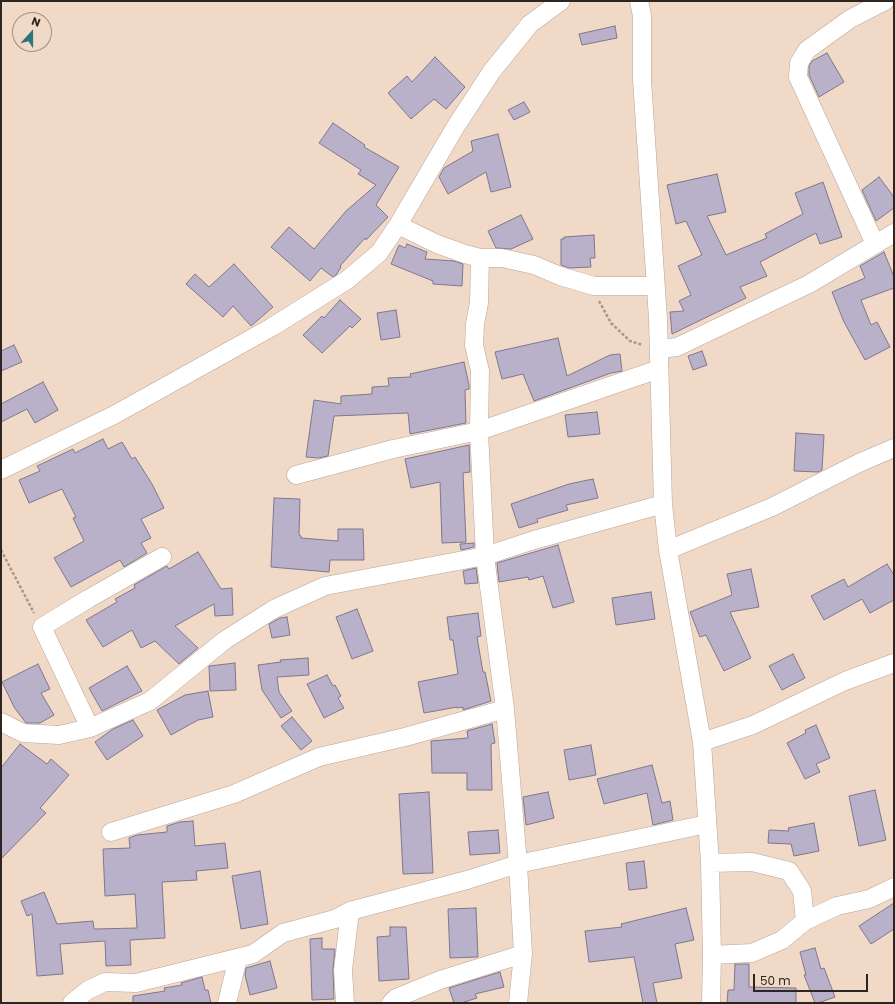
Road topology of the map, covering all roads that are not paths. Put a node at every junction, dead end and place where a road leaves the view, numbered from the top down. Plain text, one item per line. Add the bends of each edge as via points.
1 (561, 1) edge
2 (639, 1) edge
3 (885, 1) edge
4 (398, 225) junction
5 (894, 233) edge
6 (875, 244) junction
7 (480, 258) junction
8 (655, 286) junction
9 (659, 349) junction
10 (659, 369) junction
11 (479, 431) junction
12 (894, 448) edge
13 (1, 470) edge
14 (296, 475) dead end
15 (664, 504) junction
16 (668, 550) junction
17 (484, 556) junction
18 (162, 558) dead end
19 (894, 663) edge
20 (504, 709) junction
21 (1, 722) edge
22 (90, 728) junction
23 (702, 742) junction
24 (706, 824) junction
25 (111, 832) dead end
26 (710, 863) junction
27 (518, 864) junction
28 (894, 887) edge
29 (350, 911) junction
30 (805, 921) junction
31 (523, 954) junction
32 (712, 956) junction
33 (238, 958) junction
34 (72, 1003) edge
35 (227, 1003) edge
36 (345, 1003) edge
37 (392, 1003) edge
38 (518, 1003) edge
39 (711, 1003) edge

1 - 4 street via 530,24 492,71 456,126
2 - 8 street via 642,16 642,80
3 - 6 street via 850,19 807,50 799,63 798,76
4 - 7 street via 437,244
4 - 13 street via 379,253 347,280 285,319 114,415
5 - 6 street
6 - 9 street via 809,284 678,347
7 - 8 street via 502,258 534,265 594,286
7 - 11 street via 479,303 474,345 480,371
8 - 9 street
9 - 10 street
10 - 11 street
10 - 15 street
11 - 14 street via 393,449
11 - 17 street
12 - 16 street via 858,463 772,507
15 - 16 street
15 - 17 street
16 - 23 street
17 - 20 street
17 - 22 street via 325,586 274,609 225,640 150,701
18 - 22 street via 42,627
19 - 23 street via 846,681 753,725
20 - 25 street via 405,737 319,757 234,794
20 - 27 street
21 - 22 street via 23,733 59,735
23 - 24 street
24 - 26 street
24 - 27 street
26 - 30 street via 752,862 790,871 802,891
26 - 32 street
27 - 29 street
27 - 31 street
28 - 30 street via 869,899 837,906
29 - 33 street via 335,919 283,933 253,954
29 - 36 street via 343,970
30 - 32 street via 782,940 752,953
31 - 37 street via 440,980 396,998
31 - 38 street
32 - 39 street
33 - 34 street via 136,983 105,982 88,990
33 - 35 street

